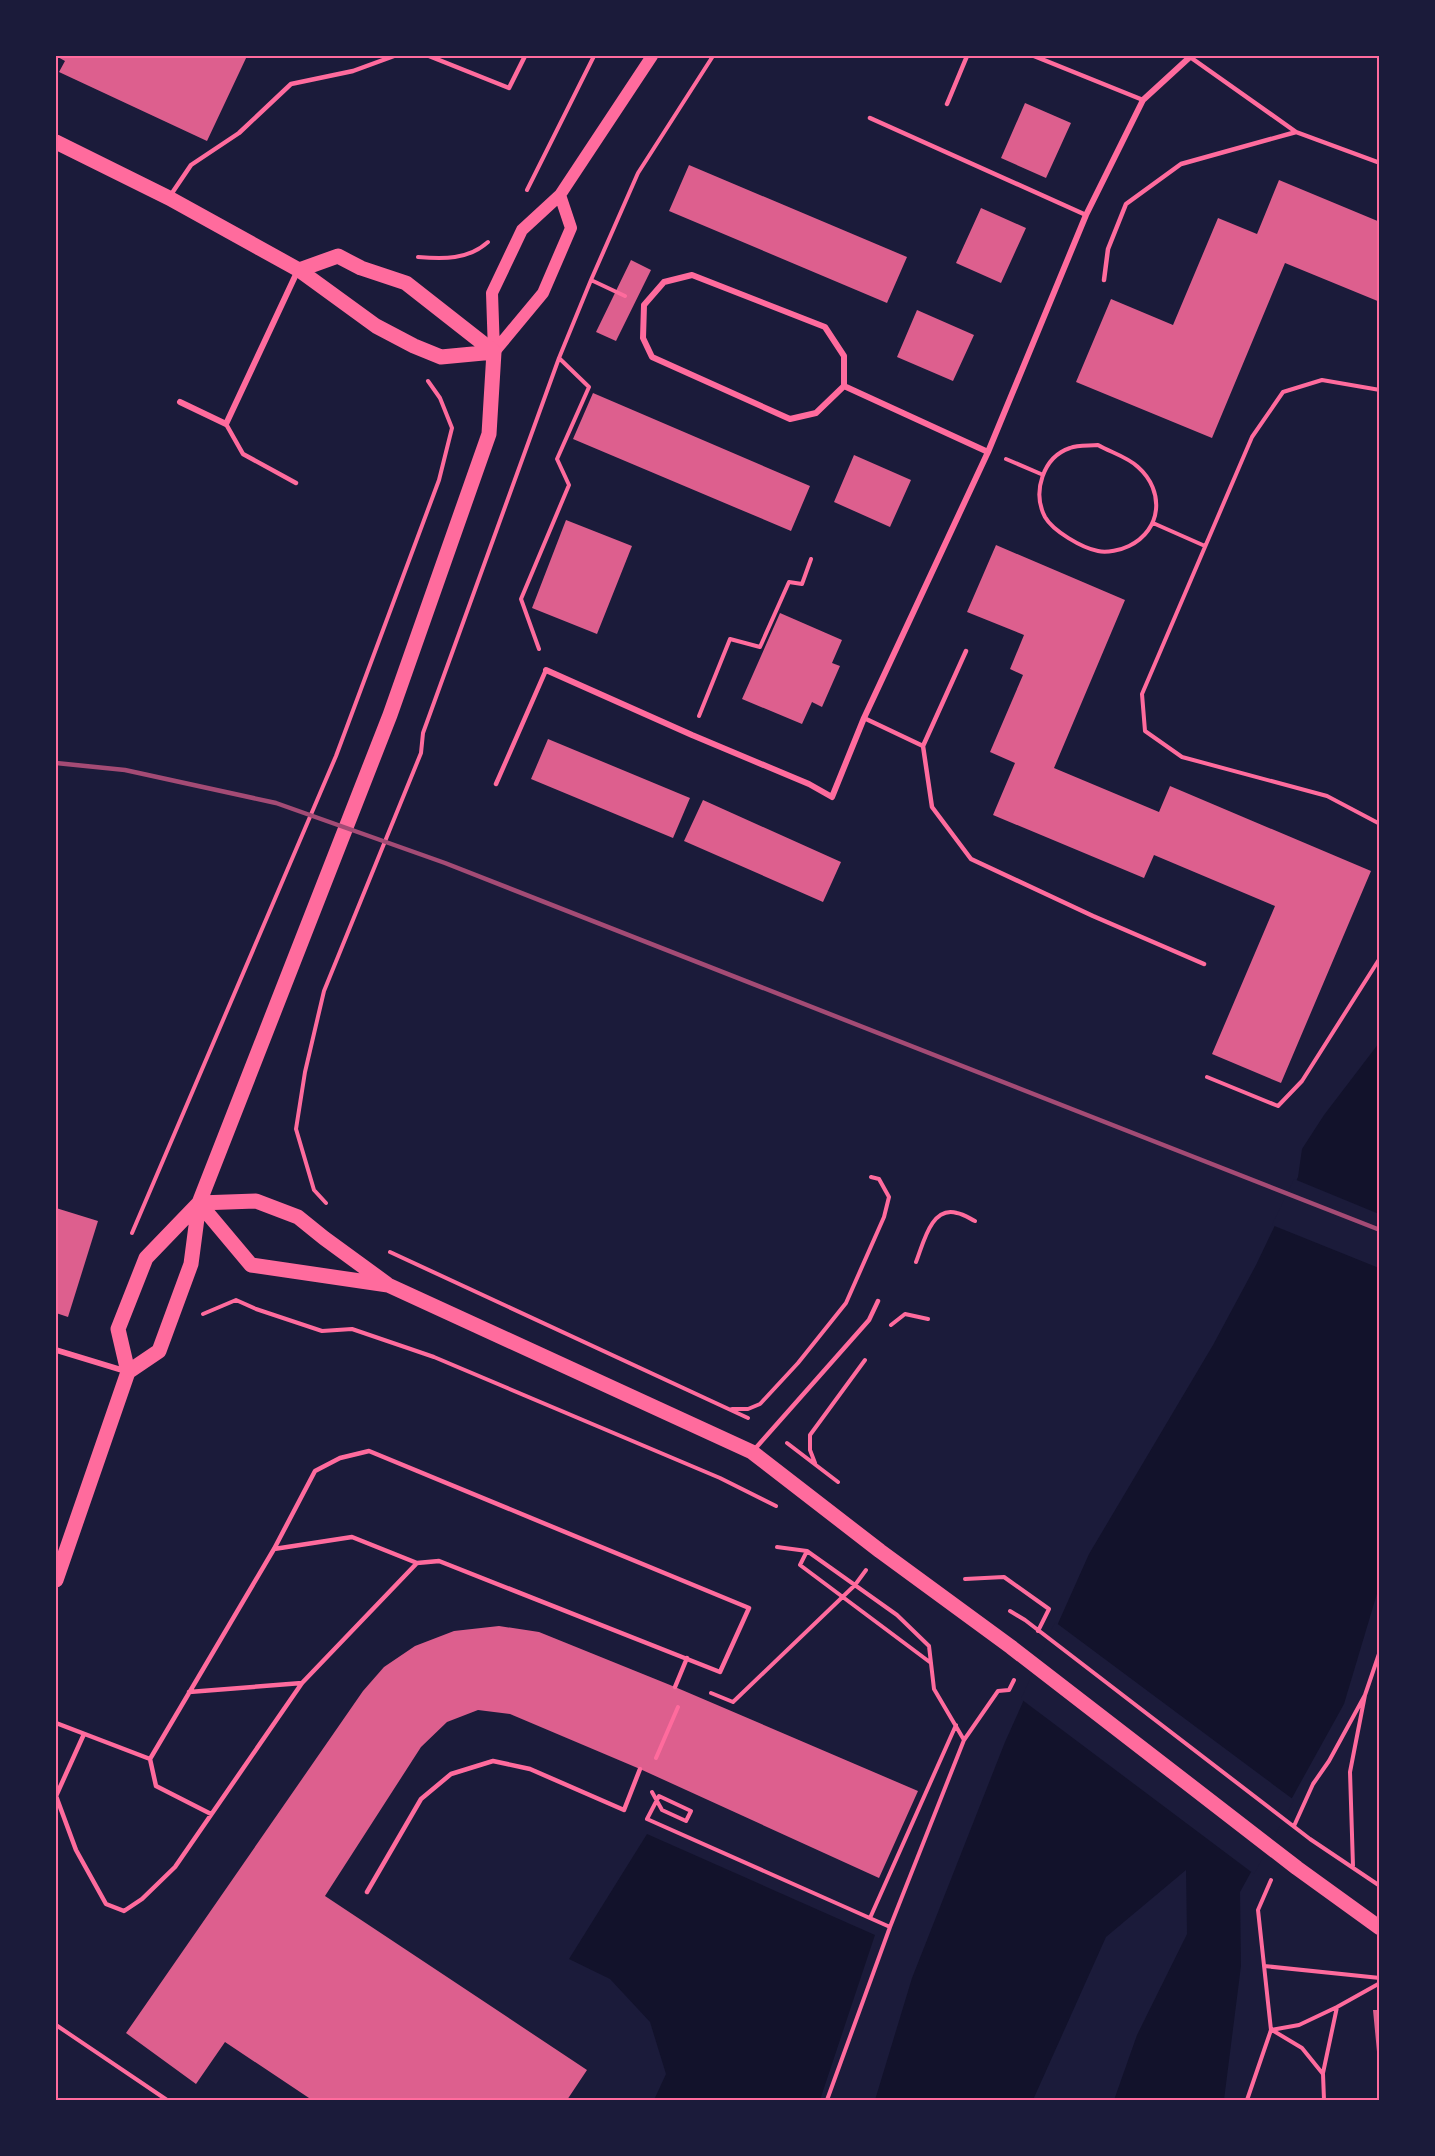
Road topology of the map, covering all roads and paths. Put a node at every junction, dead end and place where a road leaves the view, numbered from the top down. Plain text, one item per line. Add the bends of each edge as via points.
1 (392, 56) edge
2 (429, 56) edge
3 (525, 56) edge
4 (594, 56) edge
5 (652, 56) edge
6 (713, 56) edge
7 (967, 56) edge
8 (1034, 56) edge
9 (1190, 56) edge
10 (1143, 100) junction
11 (947, 104) dead end
12 (870, 118) dead end
13 (1296, 132) junction
14 (56, 142) edge
15 (1380, 163) edge
16 (525, 195) dead end
17 (560, 195) junction
18 (169, 198) junction
19 (1086, 215) junction
20 (494, 237) dead end
21 (418, 256) dead end
22 (299, 270) junction
23 (591, 279) junction
24 (1104, 280) dead end
25 (644, 305) junction
26 (494, 352) junction
27 (559, 358) junction
28 (424, 376) dead end
29 (844, 386) junction
30 (1380, 390) edge
31 (180, 402) dead end
32 (226, 424) junction
33 (988, 452) junction
34 (1041, 474) junction
35 (296, 483) dead end
36 (1153, 523) junction
37 (1205, 546) junction
38 (811, 559) dead end
39 (966, 651) dead end
40 (546, 670) junction
41 (864, 718) junction
42 (692, 735) junction
43 (923, 746) junction
44 (496, 784) dead end
45 (1380, 824) edge
46 (1380, 958) edge
47 (1204, 964) dead end
48 (1207, 1077) dead end
49 (871, 1177) dead end
50 (199, 1203) junction
51 (328, 1206) dead end
52 (975, 1221) dead end
53 (128, 1242) dead end
54 (381, 1248) dead end
55 (916, 1263) dead end
56 (388, 1285) junction
57 (878, 1301) dead end
58 (203, 1314) dead end
59 (928, 1319) dead end
60 (885, 1331) dead end
61 (56, 1350) edge
62 (868, 1355) dead end
63 (129, 1372) junction
64 (731, 1409) junction
65 (747, 1418) dead end
66 (752, 1452) junction
67 (815, 1464) dead end
68 (779, 1508) dead end
69 (777, 1547) dead end
70 (274, 1549) junction
71 (807, 1551) junction
72 (417, 1563) junction
73 (854, 1566) dead end
74 (872, 1579) dead end
75 (56, 1580) edge
76 (961, 1580) dead end
77 (1049, 1610) dead end
78 (1025, 1620) dead end
79 (1380, 1651) edge
80 (687, 1658) junction
81 (931, 1664) junction
82 (302, 1683) junction
83 (675, 1687) dead end
84 (189, 1692) junction
85 (1365, 1695) junction
86 (56, 1723) edge
87 (956, 1725) junction
88 (84, 1734) junction
89 (150, 1759) junction
90 (640, 1769) dead end
91 (624, 1809) junction
92 (662, 1810) dead end
93 (211, 1814) junction
94 (647, 1820) junction
95 (1290, 1836) dead end
96 (1353, 1866) junction
97 (1272, 1878) dead end
98 (1380, 1886) edge
99 (368, 1892) dead end
100 (870, 1918) junction
101 (890, 1927) junction
102 (1380, 1928) edge
103 (1264, 1965) junction
104 (1380, 1978) edge
105 (1380, 1983) edge
106 (1337, 2007) junction
107 (56, 2025) edge
108 (1271, 2030) junction
109 (1323, 2074) junction
110 (167, 2100) edge
111 (827, 2100) edge
112 (1247, 2100) edge
113 (1323, 2100) edge

1 - 18 lane via 353,71 291,84 239,133 191,165
2 - 3 lane via 509,88
4 - 16 path
5 - 17 main road
6 - 23 path via 638,173
7 - 11 lane
8 - 10 lane
9 - 10 street
9 - 13 lane
10 - 19 street
12 - 19 lane
13 - 15 lane
13 - 24 lane via 1181,164 1126,204 1108,249
14 - 18 main road
17 - 26 main road via 522,230 492,293
17 - 26 main road via 571,228 543,293
18 - 22 main road
19 - 33 street
20 - 21 path via 482,248 453,258
22 - 26 main road via 376,326 414,346 441,357
22 - 26 main road via 338,256 406,284
22 - 32 street
23 - 25 path
23 - 27 path
25 - 29 street via 664,282 692,275 825,327 844,356
25 - 29 street via 643,338 652,357 790,418 816,413
26 - 50 main road via 489,434 390,715
27 - 40 path via 589,387 557,459 569,485 521,599
27 - 51 path via 423,733 421,753 324,992 296,1129 314,1190
28 - 53 path via 440,398 452,428 439,480 331,767
29 - 33 street
30 - 37 path via 1322,380 1283,392 1252,437
31 - 32 street
32 - 35 lane via 243,454
33 - 34 path
33 - 41 street
34 - 36 path via 1040,499 1045,517 1060,535 1098,551 1122,549 1141,540
34 - 36 path via 1069,448 1098,445 1137,466 1154,485 1157,507
36 - 37 path
37 - 45 path via 1142,694 1145,731 1182,757 1326,796
38 - 42 path via 802,584 789,582 760,647 730,639
39 - 43 lane
40 - 42 street
40 - 44 lane
41 - 42 street via 832,797
41 - 43 lane
43 - 47 lane via 932,807 972,860
46 - 48 path via 1302,1081 1278,1106
49 - 64 path via 879,1179 889,1197 884,1218 846,1303 760,1404
50 - 56 main road via 256,1201 298,1217
50 - 56 main road via 251,1265
50 - 63 main road via 191,1264 159,1351
50 - 63 main road via 144,1262 118,1329
52 - 55 path via 955,1212 942,1214 931,1222
54 - 64 path
56 - 66 main road
57 - 66 lane via 869,1320
58 - 68 path via 236,1300 322,1331 352,1329 434,1357 720,1478
59 - 60 path via 905,1314
61 - 63 street
62 - 67 path via 810,1435
63 - 75 main road
64 - 65 path
66 - 102 main road
69 - 71 path
70 - 72 lane via 352,1537
70 - 80 lane via 315,1471 340,1458 369,1451 749,1608 720,1671
70 - 84 lane
71 - 81 path via 897,1615 929,1646
71 - 81 path via 800,1565
72 - 80 lane via 439,1562
72 - 82 lane
73 - 74 path
76 - 77 path via 1004,1577
78 - 96 path via 1310,1839
79 - 85 path
80 - 83 lane
81 - 87 path via 934,1689
82 - 84 lane
82 - 93 lane
84 - 89 lane
85 - 95 path via 1313,1784
85 - 96 path via 1350,1772
86 - 88 lane
87 - 100 path
87 - 101 path via 964,1740
88 - 89 lane
88 - 93 lane via 56,1796 76,1850 106,1904 124,1911 142,1899 175,1867
89 - 93 lane via 156,1786
90 - 91 lane
91 - 94 path
91 - 99 lane via 530,1769 493,1761 451,1774 421,1799
92 - 94 path via 686,1821 691,1810 659,1796
94 - 100 path
96 - 98 path
97 - 103 path via 1258,1910
100 - 101 path
101 - 111 path
103 - 104 path
103 - 108 path
105 - 106 path
106 - 108 path via 1299,2025
106 - 109 path
107 - 110 path
108 - 109 path via 1302,2048
108 - 112 path
109 - 113 path

